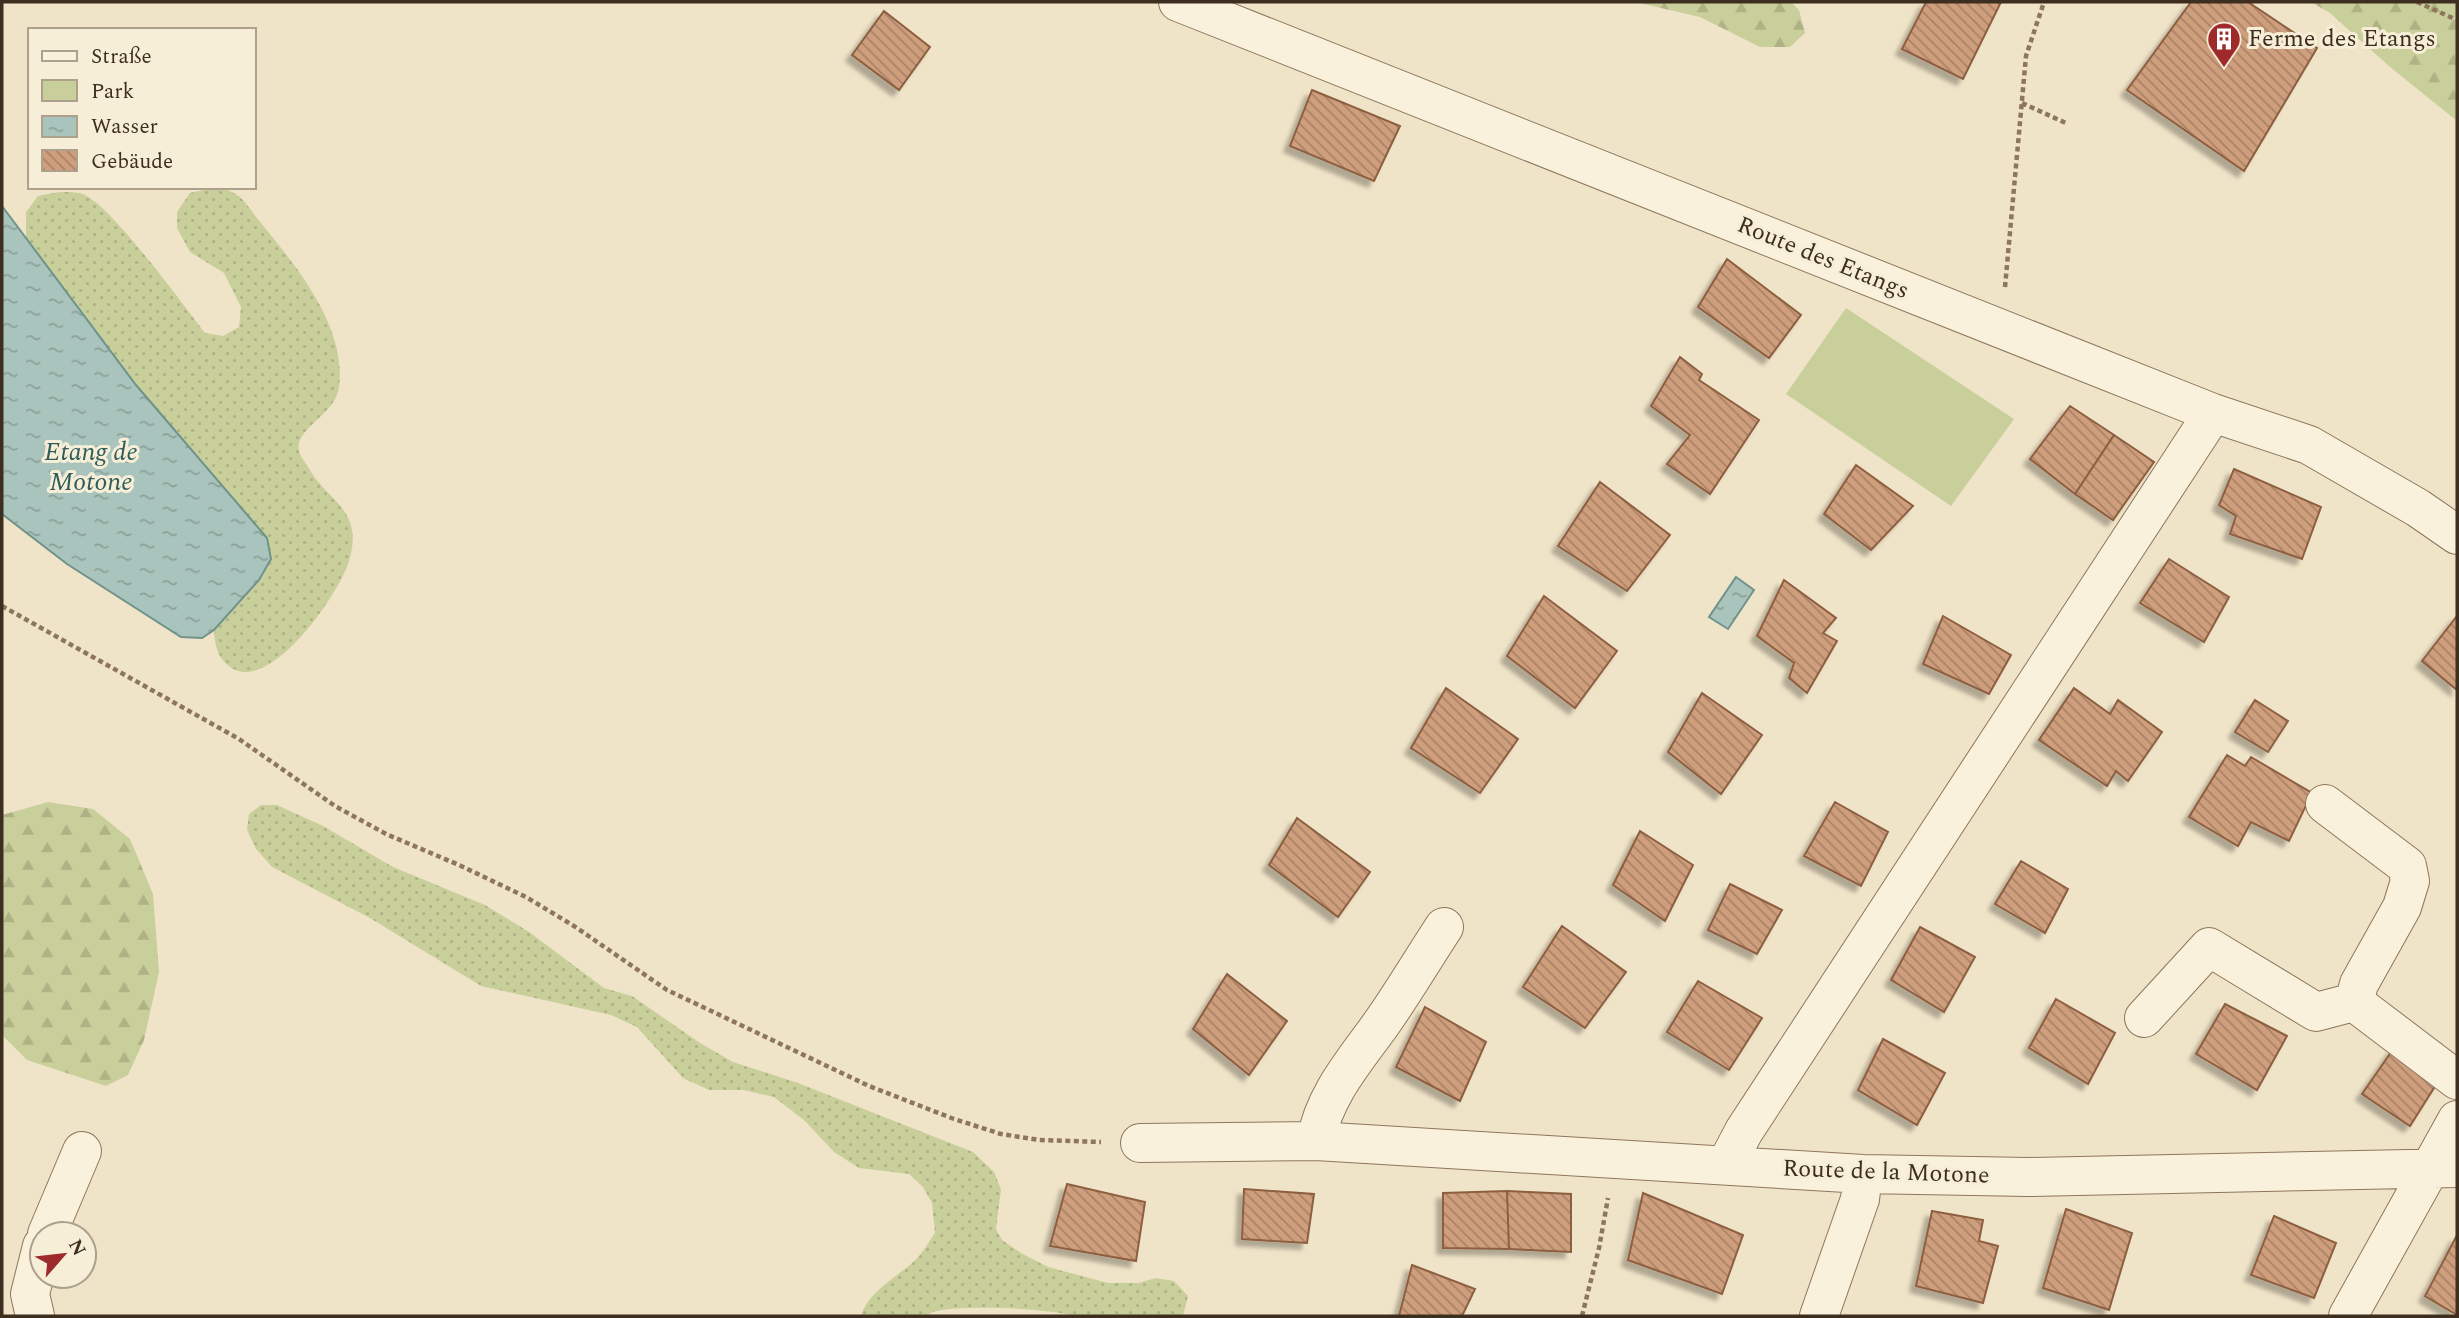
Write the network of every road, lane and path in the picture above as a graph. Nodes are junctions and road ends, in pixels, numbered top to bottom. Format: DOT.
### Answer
graph roads {
  1 [pos="1178,2"];
  2 [pos="2044,2"];
  3 [pos="2417,2"];
  4 [pos="2457,20"];
  5 [pos="2022,103"];
  6 [pos="2068,124"];
  7 [pos="2001,329"];
  8 [pos="2213,413"];
  9 [pos="2457,535"];
  10 [pos="2,606"];
  11 [pos="2325,804"];
  12 [pos="1444,927"];
  13 [pos="2354,1002"];
  14 [pos="2144,1018"];
  15 [pos="2457,1080"];
  16 [pos="2457,1119"];
  17 [pos="1316,1141"];
  18 [pos="1140,1143"];
  19 [pos="82,1151"];
  20 [pos="1613,1159"];
  21 [pos="1726,1165"];
  22 [pos="2444,1168"];
  23 [pos="1863,1174"];
  24 [pos="53,1220"];
  25 [pos="31,1290"];
  26 [pos="35,1316"];
  27 [pos="1581,1316"];
  28 [pos="1819,1316"];
  29 [pos="2350,1316"];
  1 -- 7 [label="street, Route des Etangs"];
  2 -- 5 [label="path"];
  3 -- 4 [label="path"];
  5 -- 6 [label="path"];
  5 -- 7 [label="path"];
  7 -- 8 [label="street, Route des Etangs"];
  8 -- 9 [label="street, Route des Etangs"];
  8 -- 21 [label="street"];
  10 -- 18 [label="path"];
  11 -- 13 [label="street"];
  12 -- 17 [label="street"];
  13 -- 14 [label="street"];
  13 -- 15 [label="street"];
  16 -- 22 [label="street"];
  17 -- 18 [label="street, Route de la Motone"];
  17 -- 20 [label="street, Route de la Motone"];
  19 -- 24 [label="street"];
  20 -- 21 [label="street, Route de la Motone"];
  20 -- 27 [label="path"];
  21 -- 23 [label="street, Route de la Motone"];
  22 -- 23 [label="street, Route de la Motone"];
  22 -- 29 [label="street"];
  23 -- 28 [label="street"];
  25 -- 26 [label="street"];
}
